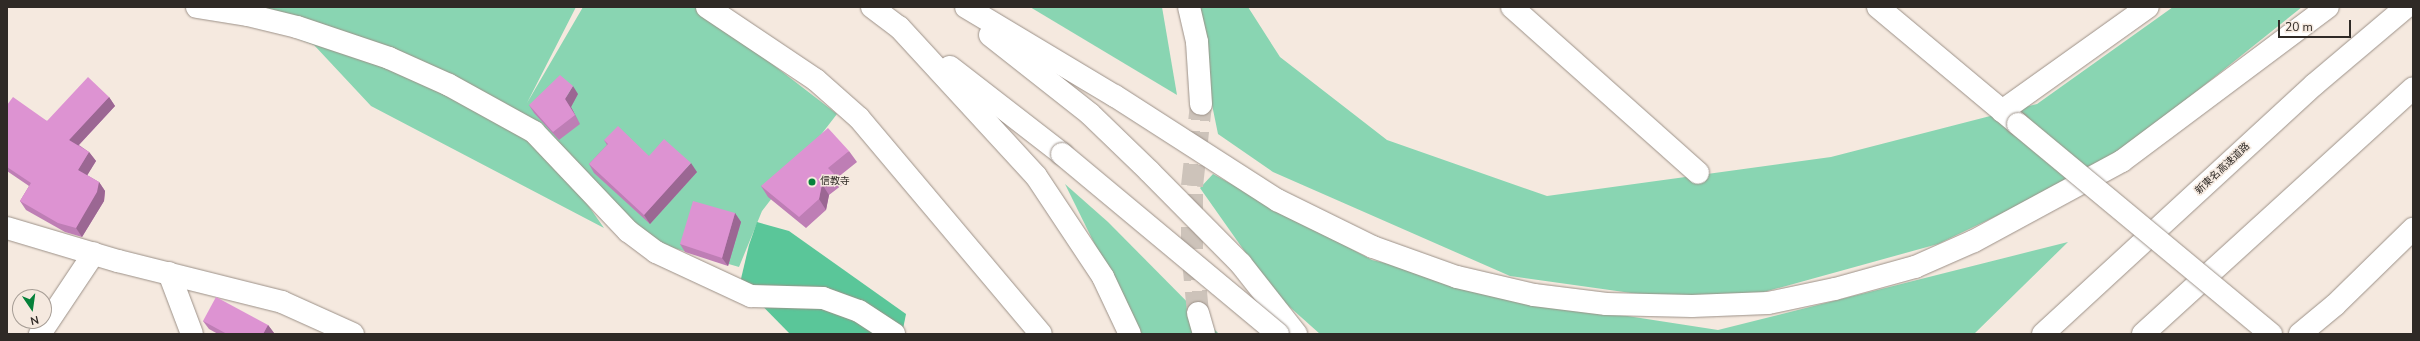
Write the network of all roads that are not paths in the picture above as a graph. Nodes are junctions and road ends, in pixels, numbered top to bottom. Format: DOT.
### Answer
graph roads {
  1 [pos="197,7"];
  2 [pos="707,7"];
  3 [pos="872,7"];
  4 [pos="955,7"];
  5 [pos="966,7"];
  6 [pos="1189,7"];
  7 [pos="1512,7"];
  8 [pos="1878,7"];
  9 [pos="2148,7"];
  10 [pos="2328,7"];
  11 [pos="2406,7"];
  12 [pos="899,27"];
  13 [pos="2413,88"];
  14 [pos="1201,104"];
  15 [pos="2010,118"];
  16 [pos="1698,172"];
  17 [pos="7,228"];
  18 [pos="2413,229"];
  19 [pos="94,253"];
  20 [pos="169,273"];
  21 [pos="1198,313"];
  22 [pos="40,334"];
  23 [pos="192,334"];
  24 [pos="353,334"];
  25 [pos="894,334"];
  26 [pos="1041,334"];
  27 [pos="1130,334"];
  28 [pos="1204,334"];
  29 [pos="1278,334"];
  30 [pos="1296,334"];
  31 [pos="2043,334"];
  32 [pos="2143,334"];
  33 [pos="2271,334"];
  34 [pos="2300,334"];
  1 -- 25 [label="main road"];
  2 -- 26 [label="main road"];
  3 -- 12 [label="main road"];
  4 -- 30 [label="main road"];
  5 -- 10 [label="main road"];
  6 -- 14 [label="main road"];
  7 -- 16 [label="main road"];
  8 -- 15 [label="main road"];
  9 -- 15 [label="main road"];
  11 -- 31 [label="main road, 新東名高速道路"];
  12 -- 27 [label="main road"];
  12 -- 29 [label="main road, bridge"];
  13 -- 32 [label="main road"];
  15 -- 33 [label="main road, bridge"];
  17 -- 19 [label="main road"];
  18 -- 34 [label="main road"];
  19 -- 20 [label="main road"];
  19 -- 22 [label="main road"];
  20 -- 23 [label="main road"];
  20 -- 24 [label="main road"];
  21 -- 28 [label="main road"];
}
